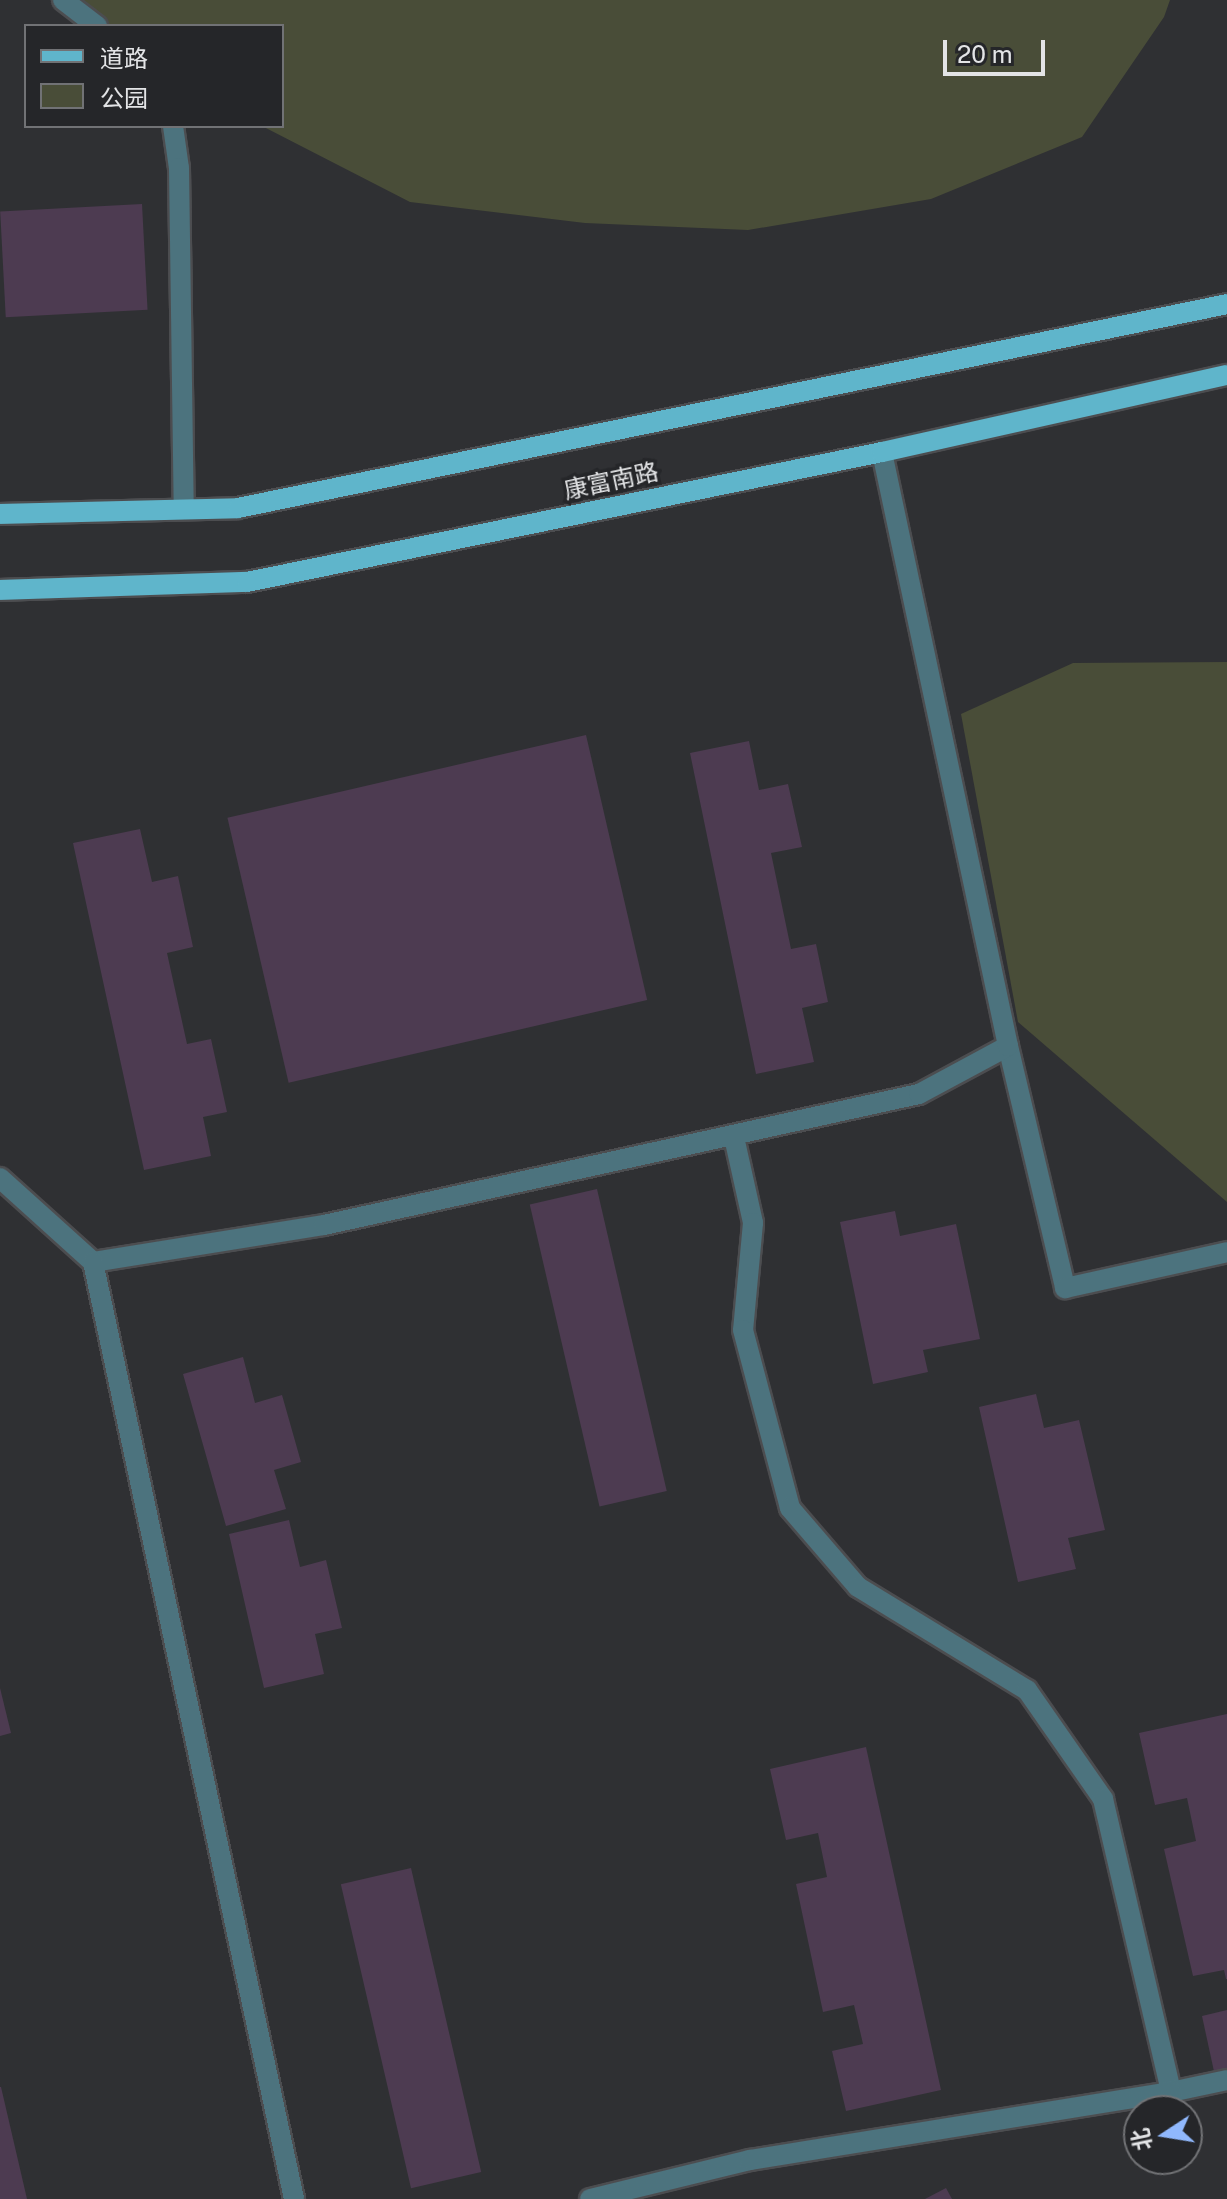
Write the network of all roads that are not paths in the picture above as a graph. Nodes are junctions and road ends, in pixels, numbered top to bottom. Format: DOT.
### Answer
graph roads {
  1 [pos="63,0"];
  2 [pos="94,24"];
  3 [pos="173,128"];
  4 [pos="1227,304"];
  5 [pos="1227,375"];
  6 [pos="882,452"];
  7 [pos="184,509"];
  8 [pos="0,514"];
  9 [pos="0,590"];
  10 [pos="1008,1046"];
  11 [pos="734,1137"];
  12 [pos="0,1178"];
  13 [pos="1227,1252"];
  14 [pos="93,1262"];
  15 [pos="1227,2080"];
  16 [pos="1171,2092"];
  17 [pos="294,2199"];
  18 [pos="590,2199"];
  1 -- 2 [label="street"];
  3 -- 7 [label="street"];
  4 -- 7 [label="main road, 康富南路"];
  5 -- 6 [label="main road, 康富南路"];
  6 -- 9 [label="main road, 康富南路"];
  6 -- 10 [label="street"];
  7 -- 8 [label="main road, 康富南路"];
  10 -- 11 [label="street"];
  10 -- 13 [label="street"];
  11 -- 14 [label="street"];
  11 -- 16 [label="street"];
  12 -- 14 [label="street"];
  14 -- 17 [label="street"];
  15 -- 16 [label="street"];
  16 -- 18 [label="street"];
}
